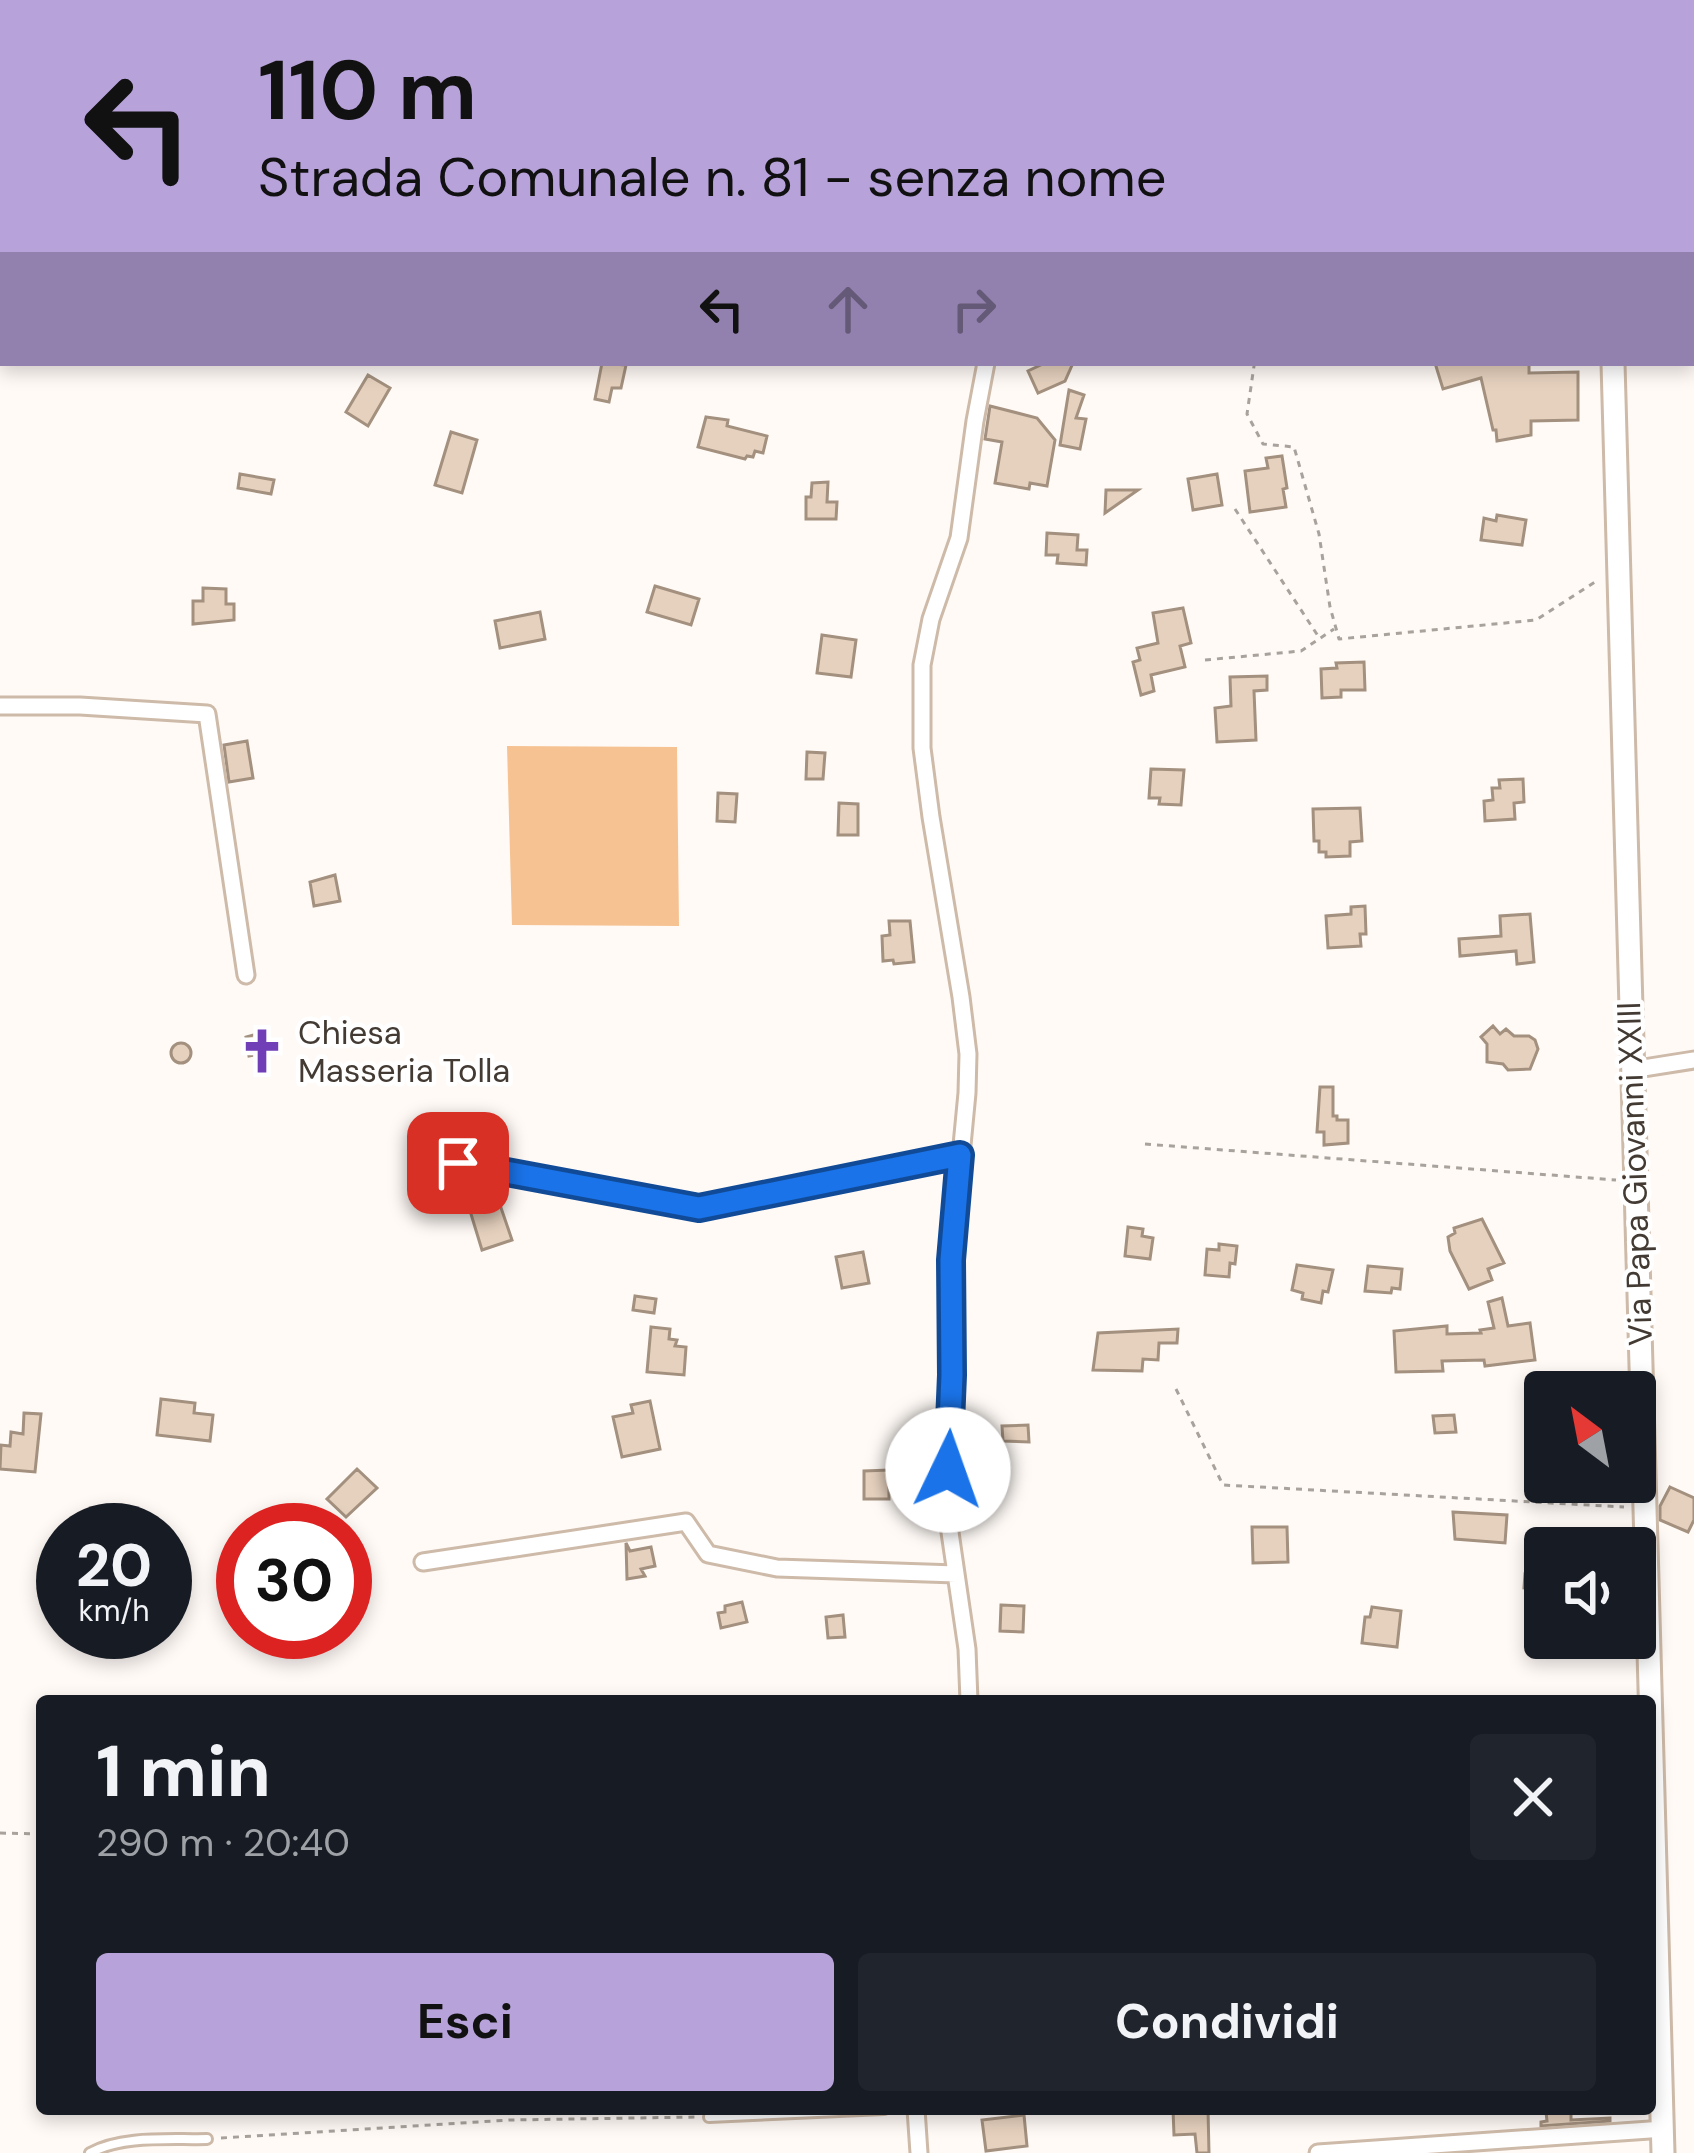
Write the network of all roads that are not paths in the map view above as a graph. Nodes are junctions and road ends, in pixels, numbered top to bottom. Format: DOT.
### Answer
graph roads {
  1 [pos="985,366"];
  2 [pos="1613,366"];
  3 [pos="0,706"];
  4 [pos="246,975"];
  5 [pos="1694,1060"];
  6 [pos="1631,1070"];
  7 [pos="960,1155"];
  8 [pos="458,1163"];
  9 [pos="423,1562"];
  10 [pos="956,1574"];
  11 [pos="969,1695"];
  12 [pos="1651,1695"];
  13 [pos="1656,1867"];
  14 [pos="753,2115"];
  15 [pos="916,2115"];
  16 [pos="709,2117"];
  17 [pos="1664,2128"];
  18 [pos="207,2138"];
  19 [pos="90,2153"];
  20 [pos="919,2153"];
  21 [pos="1318,2153"];
  22 [pos="1663,2153"];
  1 -- 7 [label="street"];
  2 -- 6 [label="main road, Via Papa Giovanni XXIII"];
  3 -- 4 [label="street"];
  5 -- 6 [label="street"];
  6 -- 12 [label="main road, Via Papa Giovanni XXIII"];
  7 -- 8 [label="street"];
  7 -- 10 [label="street"];
  9 -- 10 [label="street"];
  10 -- 11 [label="street"];
  13 -- 17 [label="main road, Via Papa Giovanni XXIII"];
  14 -- 16 [label="lane"];
  15 -- 20 [label="street"];
  17 -- 21 [label="street"];
  17 -- 22 [label="main road, Via Papa Giovanni XXIII"];
  18 -- 19 [label="lane"];
}
